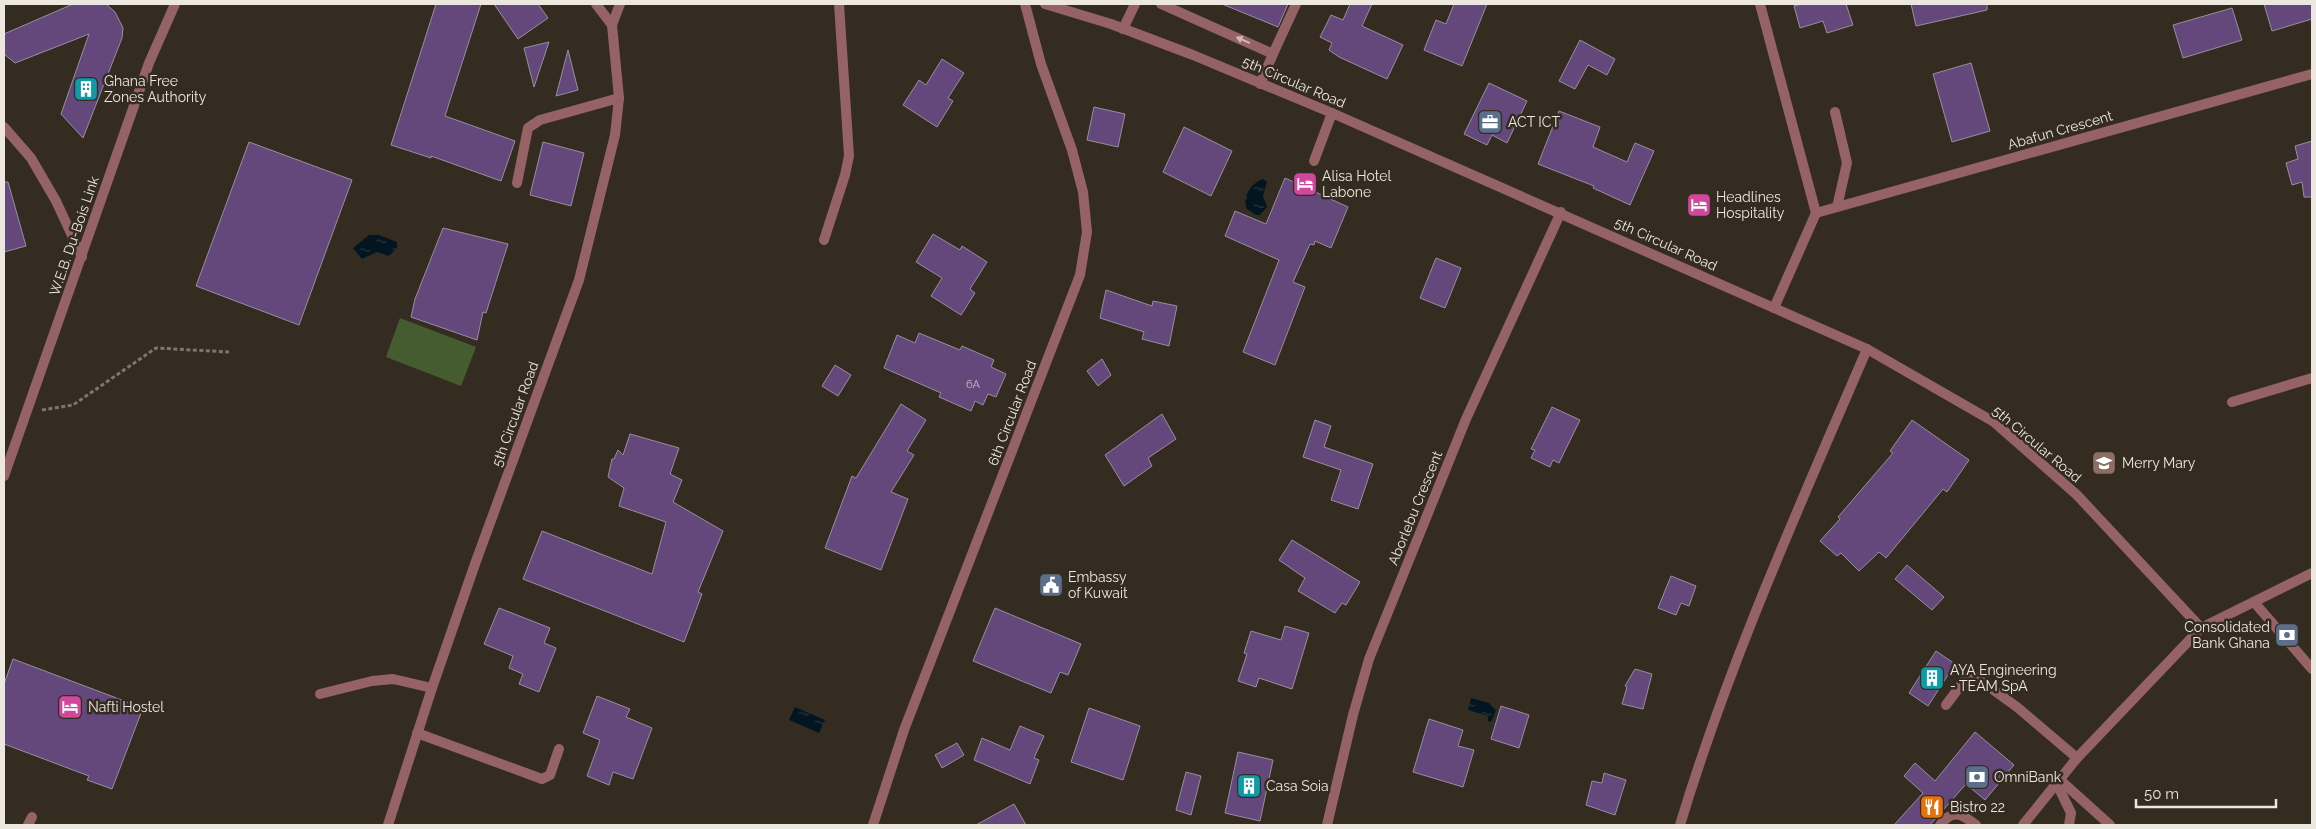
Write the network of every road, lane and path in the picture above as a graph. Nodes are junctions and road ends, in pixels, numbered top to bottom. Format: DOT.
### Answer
graph roads {
  1 [pos="174,4"];
  2 [pos="596,4"];
  3 [pos="620,4"];
  4 [pos="839,4"];
  5 [pos="1025,4"];
  6 [pos="1045,4"];
  7 [pos="1135,4"];
  8 [pos="1161,4"];
  9 [pos="1296,4"];
  10 [pos="1760,4"];
  11 [pos="612,25"];
  12 [pos="1124,29"];
  13 [pos="1274,54"];
  14 [pos="2312,74"];
  15 [pos="1260,84"];
  16 [pos="618,98"];
  17 [pos="1836,112"];
  18 [pos="1332,113"];
  19 [pos="4,127"];
  20 [pos="1314,161"];
  21 [pos="517,183"];
  22 [pos="1838,207"];
  23 [pos="1561,212"];
  24 [pos="1816,213"];
  25 [pos="824,240"];
  26 [pos="82,257"];
  27 [pos="1774,308"];
  28 [pos="1867,349"];
  29 [pos="229,352"];
  30 [pos="2312,378"];
  31 [pos="2232,402"];
  32 [pos="26,413"];
  33 [pos="4,476"];
  34 [pos="2312,573"];
  35 [pos="2254,602"];
  36 [pos="2201,628"];
  37 [pos="2312,669"];
  38 [pos="432,688"];
  39 [pos="320,694"];
  40 [pos="1946,705"];
  41 [pos="417,733"];
  42 [pos="559,749"];
  43 [pos="2077,758"];
  44 [pos="2058,781"];
  45 [pos="388,825"];
  46 [pos="873,825"];
  47 [pos="1327,825"];
  48 [pos="1680,825"];
  49 [pos="1940,825"];
  50 [pos="1976,825"];
  51 [pos="2023,825"];
  52 [pos="2069,825"];
  53 [pos="2110,825"];
  1 -- 26 [label="street, W.E.B. Du-Bois Link"];
  2 -- 11 [label="street"];
  3 -- 11 [label="street, 5th Circular Road"];
  4 -- 25 [label="street"];
  5 -- 46 [label="street, 6th Circular Road"];
  6 -- 12 [label="street, 5th Circular Road"];
  7 -- 12 [label="street"];
  13 -- 8 [label="street, one-way"];
  9 -- 13 [label="street"];
  10 -- 24 [label="street"];
  11 -- 16 [label="street, 5th Circular Road"];
  12 -- 15 [label="street, 5th Circular Road"];
  13 -- 15 [label="street"];
  14 -- 22 [label="street, Abafun Crescent"];
  15 -- 18 [label="street, 5th Circular Road"];
  16 -- 21 [label="street"];
  16 -- 38 [label="street, 5th Circular Road"];
  17 -- 22 [label="street"];
  18 -- 20 [label="street"];
  18 -- 23 [label="street, 5th Circular Road"];
  19 -- 26 [label="street"];
  22 -- 24 [label="street, Abafun Crescent"];
  23 -- 27 [label="street, 5th Circular Road"];
  23 -- 47 [label="street, Aborlebu Crescent"];
  24 -- 27 [label="street"];
  26 -- 32 [label="street, W.E.B. Du-Bois Link"];
  27 -- 28 [label="street, 5th Circular Road"];
  28 -- 36 [label="street, 5th Circular Road"];
  28 -- 48 [label="street"];
  29 -- 32 [label="path"];
  30 -- 31 [label="street"];
  32 -- 33 [label="street, W.E.B. Du-Bois Link"];
  34 -- 35 [label="street"];
  35 -- 36 [label="street"];
  35 -- 37 [label="street"];
  36 -- 43 [label="street"];
  38 -- 39 [label="street"];
  38 -- 41 [label="street, 5th Circular Road"];
  40 -- 43 [label="street"];
  41 -- 42 [label="street"];
  41 -- 45 [label="street, 5th Circular Road"];
  43 -- 44 [label="street"];
  44 -- 51 [label="street"];
  44 -- 52 [label="street"];
  44 -- 53 [label="street"];
  49 -- 50 [label="street"];
}
